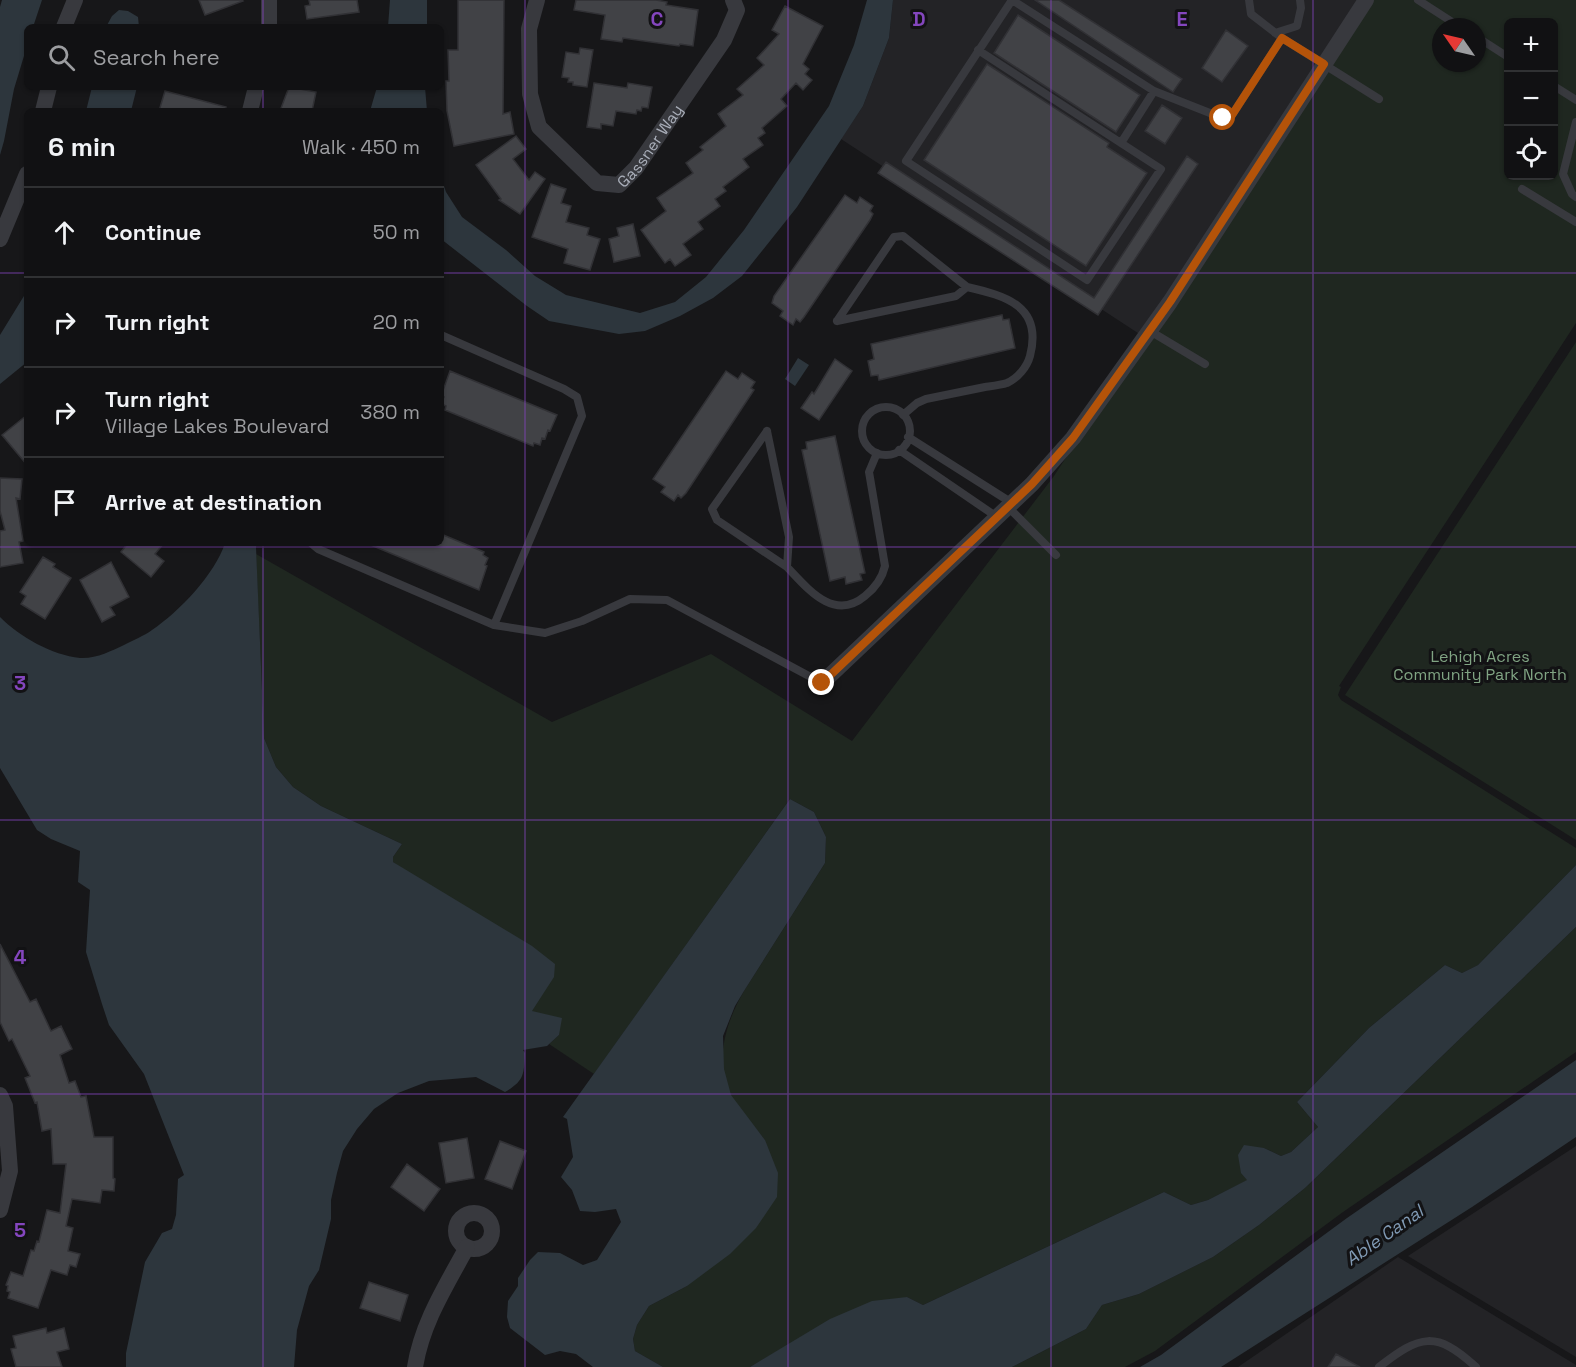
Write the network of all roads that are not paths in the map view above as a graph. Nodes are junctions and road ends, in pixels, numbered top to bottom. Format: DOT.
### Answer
graph roads {
  1 [pos="75,0"];
  2 [pos="269,0"];
  3 [pos="537,0"];
  4 [pos="733,0"];
  5 [pos="1012,0"];
  6 [pos="1249,0"];
  7 [pos="1300,0"];
  8 [pos="1366,0"];
  9 [pos="1418,0"];
  10 [pos="1447,18"];
  11 [pos="65,24"];
  12 [pos="269,24"];
  13 [pos="1279,35"];
  14 [pos="1486,43"];
  15 [pos="978,50"];
  16 [pos="1504,54"];
  17 [pos="1324,64"];
  18 [pos="1558,89"];
  19 [pos="48,90"];
  20 [pos="255,90"];
  21 [pos="1154,91"];
  22 [pos="1379,99"];
  23 [pos="1576,100"];
  24 [pos="44,108"];
  25 [pos="251,108"];
  26 [pos="1576,122"];
  27 [pos="1121,143"];
  28 [pos="24,181"];
  29 [pos="1522,189"];
  30 [pos="1576,197"];
  31 [pos="1576,222"];
  32 [pos="0,239"];
  33 [pos="967,286"];
  34 [pos="1150,331"];
  35 [pos="444,336"];
  36 [pos="1205,364"];
  37 [pos="903,415"];
  38 [pos="908,437"];
  39 [pos="899,450"];
  40 [pos="877,453"];
  41 [pos="1006,509"];
  42 [pos="314,546"];
  43 [pos="1056,555"];
  44 [pos="788,567"];
  45 [pos="494,625"];
  46 [pos="822,683"];
  47 [pos="0,1095"];
  48 [pos="0,1210"];
  49 [pos="467,1247"];
  50 [pos="415,1367"];
  51 [pos="1379,1367"];
  52 [pos="1476,1367"];
  1 -- 11 [label="street"];
  2 -- 12 [label="street"];
  3 -- 4 [label="street, Gassner Way"];
  5 -- 15 [label="lane"];
  5 -- 21 [label="lane"];
  6 -- 13 [label="lane"];
  7 -- 13 [label="lane"];
  8 -- 17 [label="street"];
  9 -- 10 [label="lane"];
  13 -- 17 [label="lane"];
  13 -- 21 [label="lane"];
  14 -- 16 [label="lane"];
  15 -- 27 [label="lane"];
  15 -- 27 [label="lane"];
  17 -- 22 [label="lane"];
  17 -- 34 [label="street"];
  18 -- 23 [label="lane"];
  19 -- 24 [label="street"];
  20 -- 25 [label="street"];
  21 -- 27 [label="lane"];
  26 -- 30 [label="lane"];
  28 -- 32 [label="street"];
  29 -- 31 [label="lane"];
  33 -- 33 [label="lane"];
  33 -- 37 [label="lane"];
  34 -- 36 [label="lane"];
  34 -- 41 [label="street"];
  35 -- 45 [label="lane"];
  37 -- 38 [label="lane"];
  37 -- 40 [label="lane"];
  38 -- 39 [label="lane"];
  38 -- 41 [label="lane"];
  39 -- 40 [label="lane"];
  39 -- 41 [label="lane"];
  40 -- 44 [label="lane"];
  41 -- 43 [label="lane"];
  41 -- 46 [label="street"];
  42 -- 45 [label="lane"];
  44 -- 44 [label="lane"];
  45 -- 46 [label="lane"];
  47 -- 48 [label="street"];
  49 -- 50 [label="street"];
  51 -- 52 [label="lane"];
}
